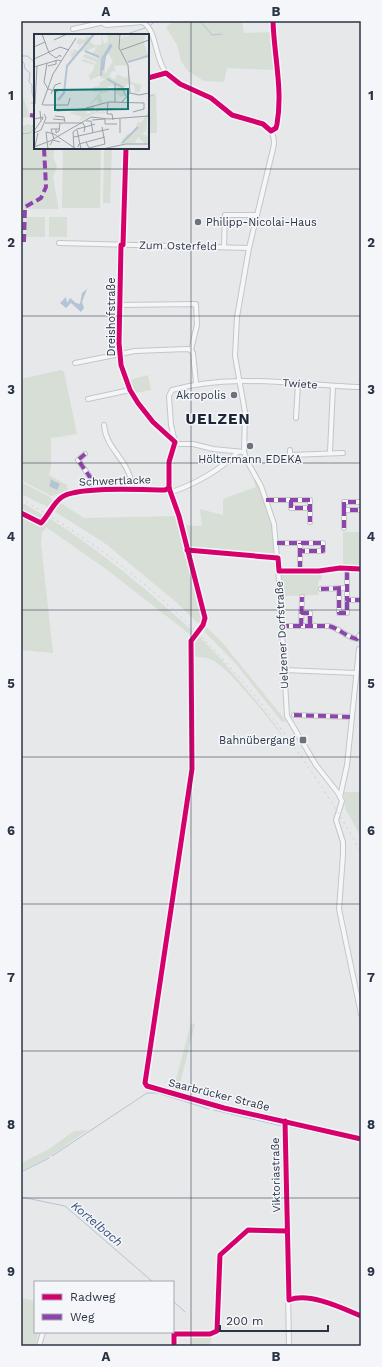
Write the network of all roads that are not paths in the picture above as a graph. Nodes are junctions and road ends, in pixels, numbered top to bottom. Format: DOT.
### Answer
graph roads {
  1 [pos="272,21"];
  2 [pos="100,22"];
  3 [pos="73,29"];
  4 [pos="271,131"];
  5 [pos="257,215"];
  6 [pos="59,243"];
  7 [pos="121,245"];
  8 [pos="224,247"];
  9 [pos="249,248"];
  10 [pos="120,305"];
  11 [pos="191,350"];
  12 [pos="119,354"];
  13 [pos="75,363"];
  14 [pos="238,380"];
  15 [pos="196,383"];
  16 [pos="298,384"];
  17 [pos="333,386"];
  18 [pos="361,387"];
  19 [pos="130,390"];
  20 [pos="88,399"];
  21 [pos="296,418"];
  22 [pos="104,425"];
  23 [pos="175,442"];
  24 [pos="238,452"];
  25 [pos="244,452"];
  26 [pos="330,452"];
  27 [pos="343,453"];
  28 [pos="85,454"];
  29 [pos="290,454"];
  30 [pos="169,488"];
  31 [pos="132,489"];
  32 [pos="91,491"];
  33 [pos="59,500"];
  34 [pos="266,500"];
  35 [pos="291,500"];
  36 [pos="361,502"];
  37 [pos="310,508"];
  38 [pos="344,510"];
  39 [pos="361,510"];
  40 [pos="310,522"];
  41 [pos="344,528"];
  42 [pos="277,543"];
  43 [pos="300,543"];
  44 [pos="300,551"];
  45 [pos="300,569"];
  46 [pos="347,572"];
  47 [pos="339,588"];
  48 [pos="347,588"];
  49 [pos="321,589"];
  50 [pos="302,597"];
  51 [pos="347,600"];
  52 [pos="361,600"];
  53 [pos="301,612"];
  54 [pos="281,626"];
  55 [pos="301,626"];
  56 [pos="310,626"];
  57 [pos="361,630"];
  58 [pos="361,635"];
  59 [pos="359,649"];
  60 [pos="284,670"];
  61 [pos="356,673"];
  62 [pos="294,715"];
  63 [pos="352,717"];
  64 [pos="340,796"];
  65 [pos="361,1014"];
  66 [pos="147,1086"];
  67 [pos="285,1121"];
  68 [pos="289,1300"];
  69 [pos="361,1316"];
  70 [pos="43,1333"];
  71 [pos="39,1346"];
  72 [pos="289,1346"];
  1 -- 4 [label="street"];
  2 -- 3 [label="street"];
  2 -- 4 [label="street"];
  4 -- 5 [label="street, Uelzener Dorfstraße"];
  5 -- 8 [label="street"];
  5 -- 9 [label="street, Uelzener Dorfstraße"];
  6 -- 7 [label="street, Zum Osterfeld"];
  7 -- 8 [label="street, Zum Osterfeld"];
  7 -- 10 [label="street, Dreishofstraße"];
  8 -- 9 [label="street, Zum Osterfeld"];
  9 -- 14 [label="street, Uelzener Dorfstraße"];
  10 -- 11 [label="street"];
  10 -- 12 [label="street, Dreishofstraße"];
  11 -- 12 [label="street"];
  11 -- 15 [label="street"];
  12 -- 13 [label="street, Dreishofstraße"];
  12 -- 19 [label="street, Dreishofstraße"];
  14 -- 15 [label="street, Twiete"];
  14 -- 16 [label="street, Twiete"];
  14 -- 25 [label="street, Uelzener Dorfstraße"];
  15 -- 23 [label="street, Twiete"];
  16 -- 17 [label="street, Twiete"];
  16 -- 21 [label="street"];
  17 -- 18 [label="street, Twiete"];
  17 -- 26 [label="street"];
  19 -- 20 [label="street"];
  19 -- 23 [label="street, Dreishofstraße"];
  22 -- 31 [label="street"];
  23 -- 24 [label="street"];
  23 -- 30 [label="street"];
  24 -- 25 [label="street"];
  24 -- 30 [label="street, Schwertlacke"];
  25 -- 34 [label="street, Uelzener Dorfstraße"];
  26 -- 27 [label="street"];
  26 -- 29 [label="street"];
  28 -- 32 [label="street"];
  30 -- 31 [label="street, Schwertlacke"];
  31 -- 32 [label="street, Schwertlacke"];
  32 -- 33 [label="street, Schwertlacke"];
  34 -- 35 [label="street"];
  34 -- 42 [label="street, Uelzener Dorfstraße"];
  35 -- 37 [label="street"];
  35 -- 37 [label="street"];
  36 -- 38 [label="street"];
  37 -- 40 [label="street"];
  38 -- 39 [label="street"];
  38 -- 41 [label="street"];
  42 -- 43 [label="street"];
  42 -- 54 [label="street, Uelzener Dorfstraße"];
  43 -- 44 [label="street"];
  43 -- 44 [label="street"];
  44 -- 45 [label="street"];
  46 -- 48 [label="street"];
  47 -- 48 [label="street"];
  47 -- 49 [label="street"];
  47 -- 51 [label="street"];
  48 -- 51 [label="street"];
  50 -- 53 [label="street"];
  51 -- 52 [label="street"];
  53 -- 55 [label="street"];
  53 -- 56 [label="street"];
  54 -- 55 [label="street"];
  54 -- 60 [label="street, Uelzener Dorfstraße"];
  55 -- 56 [label="street"];
  56 -- 58 [label="street"];
  57 -- 58 [label="street"];
  59 -- 61 [label="street"];
  60 -- 61 [label="street"];
  60 -- 64 [label="street, Uelzener Dorfstraße"];
  61 -- 63 [label="street"];
  62 -- 63 [label="street"];
  63 -- 64 [label="street"];
  64 -- 65 [label="street"];
  66 -- 67 [label="street, Saarbrücker Straße"];
  67 -- 68 [label="street, Viktoriastraße"];
  68 -- 69 [label="street"];
  68 -- 72 [label="street, Viktoriastraße"];
  70 -- 71 [label="street"];
}
